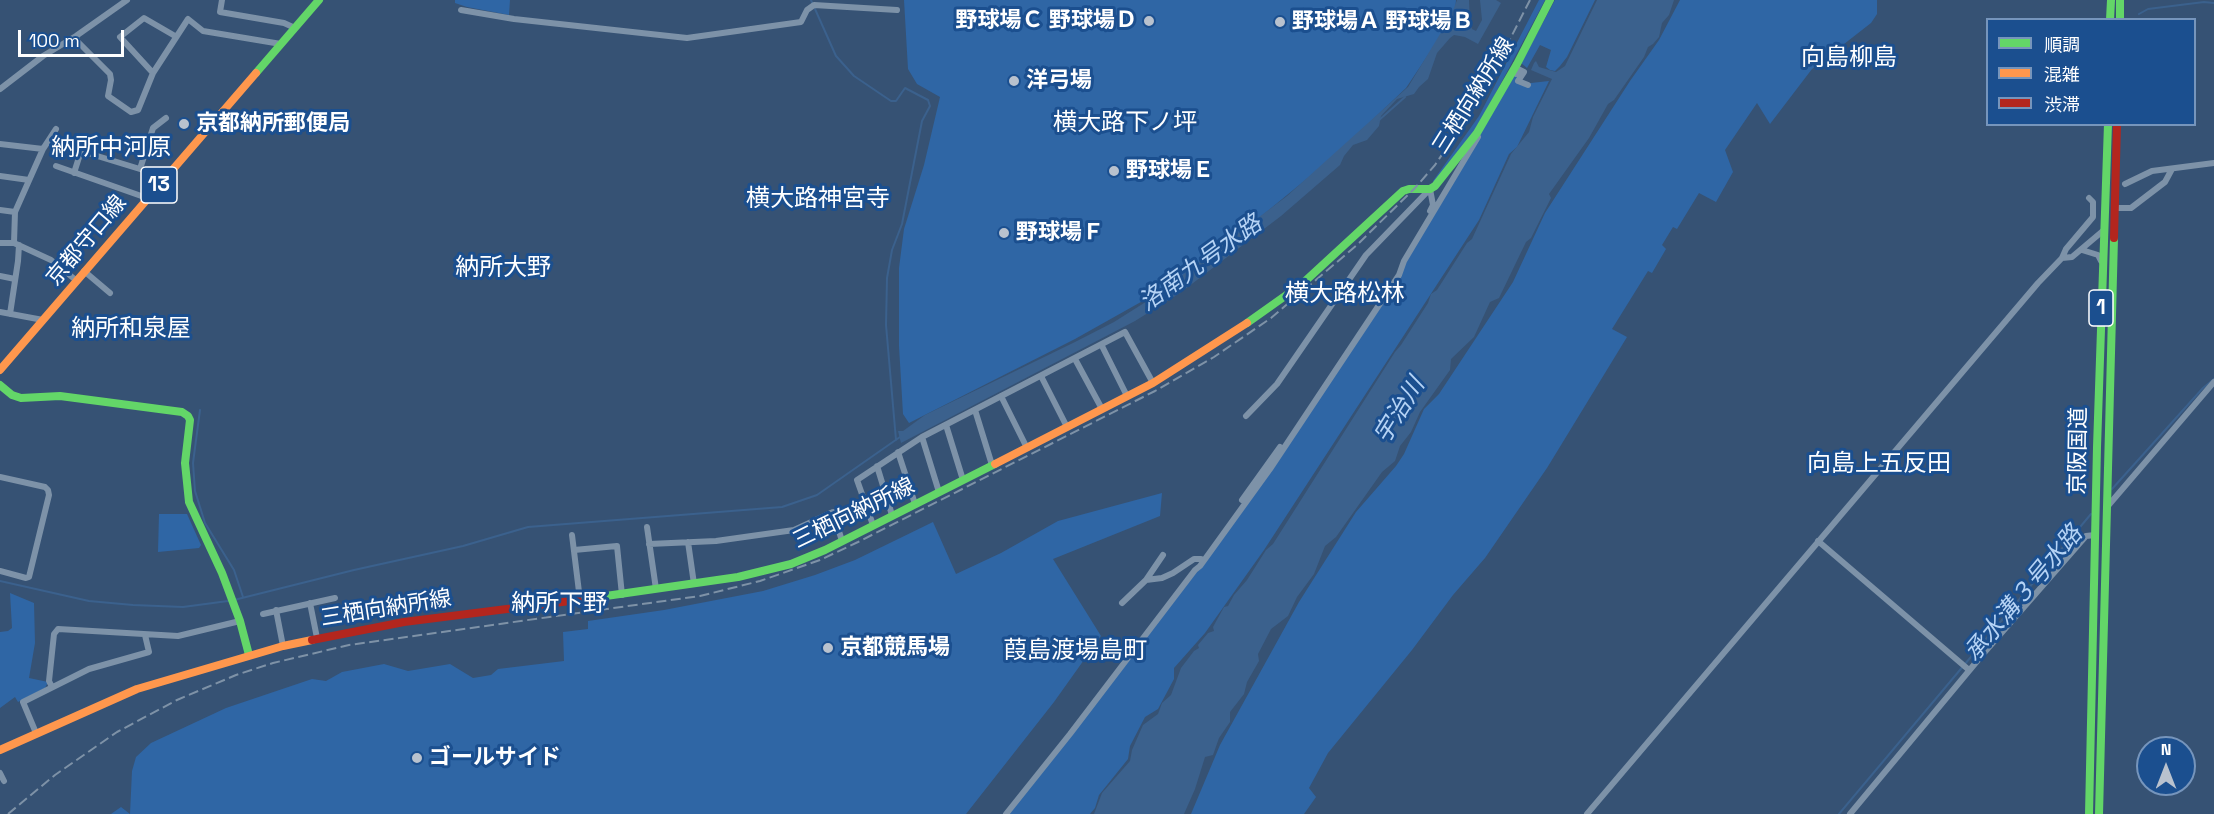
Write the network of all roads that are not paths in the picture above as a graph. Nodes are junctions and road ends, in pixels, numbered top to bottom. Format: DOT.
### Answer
graph roads {
  1 [pos="128,0"];
  2 [pos="222,0"];
  3 [pos="319,0"];
  4 [pos="1550,0"];
  5 [pos="2111,0"];
  6 [pos="2120,0"];
  7 [pos="462,10"];
  8 [pos="897,10"];
  9 [pos="2110,18"];
  10 [pos="2120,18"];
  11 [pos="295,28"];
  12 [pos="76,36"];
  13 [pos="175,36"];
  14 [pos="281,44"];
  15 [pos="153,73"];
  16 [pos="1528,85"];
  17 [pos="0,89"];
  18 [pos="166,118"];
  19 [pos="2108,126"];
  20 [pos="2116,126"];
  21 [pos="56,129"];
  22 [pos="0,144"];
  23 [pos="43,148"];
  24 [pos="2214,164"];
  25 [pos="56,166"];
  26 [pos="2172,169"];
  27 [pos="140,170"];
  28 [pos="74,172"];
  29 [pos="0,176"];
  30 [pos="166,177"];
  31 [pos="29,180"];
  32 [pos="2125,184"];
  33 [pos="1430,189"];
  34 [pos="147,198"];
  35 [pos="2090,198"];
  36 [pos="1438,203"];
  37 [pos="2114,208"];
  38 [pos="0,210"];
  39 [pos="15,212"];
  40 [pos="2104,230"];
  41 [pos="0,243"];
  42 [pos="16,244"];
  43 [pos="2082,250"];
  44 [pos="2061,258"];
  45 [pos="2103,263"];
  46 [pos="84,271"];
  47 [pos="0,276"];
  48 [pos="15,279"];
  49 [pos="76,280"];
  50 [pos="110,293"];
  51 [pos="0,312"];
  52 [pos="10,314"];
  53 [pos="43,320"];
  54 [pos="1102,346"];
  55 [pos="1075,359"];
  56 [pos="0,370"];
  57 [pos="1041,376"];
  58 [pos="2214,382"];
  59 [pos="1153,383"];
  60 [pos="0,385"];
  61 [pos="1001,396"];
  62 [pos="1127,396"];
  63 [pos="1102,409"];
  64 [pos="975,410"];
  65 [pos="1246,416"];
  66 [pos="946,424"];
  67 [pos="1067,427"];
  68 [pos="922,437"];
  69 [pos="1027,448"];
  70 [pos="898,452"];
  71 [pos="992,465"];
  72 [pos="877,466"];
  73 [pos="0,477"];
  74 [pos="963,480"];
  75 [pos="939,492"];
  76 [pos="915,504"];
  77 [pos="2105,508"];
  78 [pos="892,515"];
  79 [pos="873,525"];
  80 [pos="647,527"];
  81 [pos="572,535"];
  82 [pos="2095,535"];
  83 [pos="842,541"];
  84 [pos="1818,541"];
  85 [pos="688,542"];
  86 [pos="649,544"];
  87 [pos="574,550"];
  88 [pos="1162,555"];
  89 [pos="1201,559"];
  90 [pos="0,571"];
  91 [pos="1188,576"];
  92 [pos="1146,579"];
  93 [pos="694,584"];
  94 [pos="656,590"];
  95 [pos="622,595"];
  96 [pos="335,598"];
  97 [pos="580,600"];
  98 [pos="310,603"];
  99 [pos="1122,603"];
  100 [pos="276,610"];
  101 [pos="263,614"];
  102 [pos="240,621"];
  103 [pos="145,635"];
  104 [pos="318,639"];
  105 [pos="284,646"];
  106 [pos="249,655"];
  107 [pos="1968,669"];
  108 [pos="52,687"];
  109 [pos="36,733"];
  110 [pos="0,750"];
  111 [pos="0,773"];
  112 [pos="4,781"];
  113 [pos="1006,814"];
  114 [pos="1587,814"];
  115 [pos="1850,814"];
  116 [pos="2089,814"];
  117 [pos="2099,814"];
  1 -- 12 [label="street"];
  2 -- 11 [label="street"];
  3 -- 11 [label="main road, 京都守口線 / 13"];
  4 -- 33 [label="main road, 三栖向納所線"];
  5 -- 9 [label="main road"];
  6 -- 10 [label="main road"];
  7 -- 8 [label="street"];
  11 -- 14 [label="main road, 京都守口線 / 13"];
  12 -- 15 [label="street"];
  12 -- 17 [label="street"];
  13 -- 14 [label="street"];
  13 -- 15 [label="street"];
  13 -- 15 [label="street"];
  14 -- 30 [label="main road, 京都守口線 / 13"];
  16 -- 36 [label="street"];
  18 -- 27 [label="street"];
  19 -- 40 [label="main road, 京阪国道 / 1"];
  20 -- 37 [label="main road, 京阪国道 / 1"];
  21 -- 23 [label="street"];
  22 -- 23 [label="street"];
  23 -- 31 [label="street"];
  24 -- 26 [label="street"];
  25 -- 28 [label="street"];
  26 -- 32 [label="street"];
  26 -- 37 [label="street"];
  27 -- 28 [label="street"];
  27 -- 30 [label="street"];
  28 -- 34 [label="street"];
  29 -- 31 [label="street"];
  30 -- 34 [label="main road, 京都守口線 / 13"];
  31 -- 39 [label="street"];
  33 -- 36 [label="street"];
  33 -- 59 [label="main road, 三栖向納所線"];
  33 -- 65 [label="street"];
  33 -- 89 [label="street"];
  34 -- 46 [label="main road, 京都守口線 / 13"];
  35 -- 44 [label="street"];
  36 -- 113 [label="street"];
  37 -- 77 [label="main road, 京阪国道 / 1"];
  38 -- 39 [label="street"];
  39 -- 42 [label="street"];
  40 -- 43 [label="street"];
  40 -- 45 [label="main road, 京阪国道 / 1"];
  41 -- 42 [label="street"];
  42 -- 48 [label="street"];
  42 -- 49 [label="street"];
  43 -- 44 [label="street"];
  43 -- 45 [label="street"];
  44 -- 84 [label="street"];
  45 -- 82 [label="main road, 京阪国道 / 1"];
  46 -- 49 [label="main road, 京都守口線 / 13"];
  46 -- 50 [label="street"];
  47 -- 48 [label="street"];
  48 -- 52 [label="street"];
  49 -- 53 [label="main road, 京都守口線 / 13"];
  51 -- 52 [label="street"];
  52 -- 53 [label="street"];
  53 -- 56 [label="main road, 京都守口線 / 13"];
  54 -- 55 [label="street"];
  54 -- 59 [label="street"];
  54 -- 62 [label="street"];
  55 -- 57 [label="street"];
  55 -- 63 [label="street"];
  57 -- 61 [label="street"];
  57 -- 67 [label="street"];
  58 -- 77 [label="street"];
  59 -- 62 [label="main road, 三栖向納所線"];
  60 -- 102 [label="main road"];
  61 -- 64 [label="street"];
  61 -- 69 [label="street"];
  62 -- 63 [label="main road, 三栖向納所線"];
  63 -- 67 [label="main road, 三栖向納所線"];
  64 -- 66 [label="street"];
  64 -- 71 [label="street"];
  66 -- 68 [label="street"];
  66 -- 74 [label="street"];
  67 -- 69 [label="main road, 三栖向納所線"];
  68 -- 70 [label="street"];
  68 -- 75 [label="street"];
  69 -- 71 [label="main road, 三栖向納所線"];
  70 -- 72 [label="street"];
  70 -- 76 [label="street"];
  71 -- 74 [label="main road, 三栖向納所線"];
  72 -- 78 [label="street"];
  72 -- 79 [label="street"];
  73 -- 90 [label="street"];
  74 -- 75 [label="main road, 三栖向納所線"];
  75 -- 76 [label="main road, 三栖向納所線"];
  76 -- 78 [label="main road, 三栖向納所線"];
  77 -- 117 [label="main road, 京阪国道 / 1"];
  78 -- 79 [label="main road, 三栖向納所線"];
  79 -- 83 [label="main road, 三栖向納所線"];
  80 -- 86 [label="street"];
  81 -- 87 [label="street"];
  82 -- 107 [label="street"];
  82 -- 116 [label="main road, 京阪国道 / 1"];
  83 -- 85 [label="street"];
  83 -- 93 [label="main road, 三栖向納所線"];
  84 -- 107 [label="street"];
  84 -- 114 [label="street"];
  85 -- 86 [label="street"];
  85 -- 93 [label="street"];
  86 -- 94 [label="street"];
  87 -- 95 [label="street"];
  87 -- 97 [label="street"];
  88 -- 92 [label="street"];
  89 -- 91 [label="street"];
  89 -- 92 [label="street"];
  92 -- 99 [label="street"];
  93 -- 94 [label="main road, 三栖向納所線"];
  94 -- 95 [label="main road, 三栖向納所線"];
  95 -- 97 [label="main road, 三栖向納所線"];
  96 -- 98 [label="street"];
  97 -- 104 [label="main road, 三栖向納所線"];
  98 -- 100 [label="street"];
  98 -- 104 [label="street"];
  100 -- 101 [label="street"];
  100 -- 105 [label="street"];
  102 -- 103 [label="street"];
  102 -- 106 [label="main road"];
  103 -- 108 [label="street"];
  103 -- 108 [label="street"];
  104 -- 105 [label="main road, 三栖向納所線"];
  105 -- 106 [label="main road, 三栖向納所線"];
  106 -- 109 [label="main road, 三栖向納所線"];
  107 -- 115 [label="street"];
  108 -- 109 [label="street"];
  109 -- 110 [label="main road, 三栖向納所線"];
  111 -- 112 [label="street"];
}
